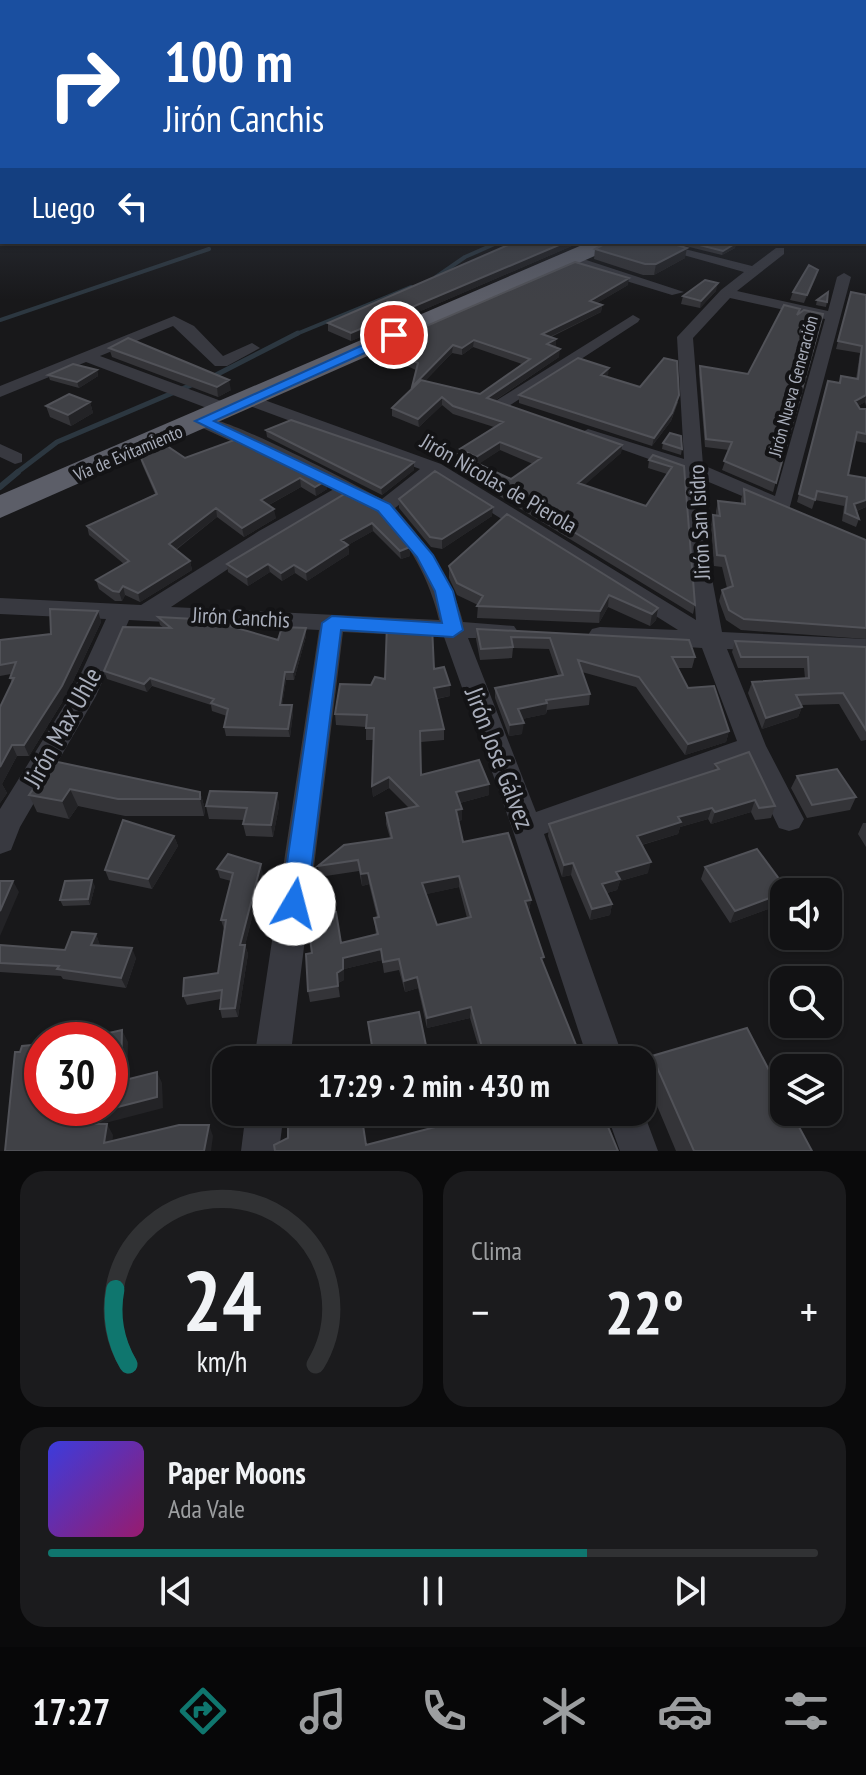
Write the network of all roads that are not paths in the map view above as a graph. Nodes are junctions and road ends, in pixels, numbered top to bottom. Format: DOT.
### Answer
graph roads {
  1 [pos="603,244"];
  2 [pos="651,244"];
  3 [pos="780,251"];
  4 [pos="569,259"];
  5 [pos="754,271"];
  6 [pos="844,277"];
  7 [pos="677,292"];
  8 [pos="726,293"];
  9 [pos="832,316"];
  10 [pos="633,319"];
  11 [pos="252,348"];
  12 [pos="85,356"];
  13 [pos="0,392"];
  14 [pos="225,409"];
  15 [pos="529,415"];
  16 [pos="574,429"];
  17 [pos="434,468"];
  18 [pos="696,469"];
  19 [pos="347,490"];
  20 [pos="6,497"];
  21 [pos="384,507"];
  22 [pos="0,606"];
  23 [pos="134,612"];
  24 [pos="332,623"];
  25 [pos="453,630"];
  26 [pos="529,633"];
  27 [pos="574,634"];
  28 [pos="711,640"];
  29 [pos="866,647"];
  30 [pos="753,746"];
  31 [pos="789,819"];
  32 [pos="527,828"];
  33 [pos="2,829"];
  34 [pos="274,1046"];
  35 [pos="601,1046"];
  36 [pos="263,1126"];
  37 [pos="630,1126"];
  38 [pos="260,1151"];
  39 [pos="639,1151"];
  1 -- 4 [label="highway, Vía de Evitamiento"];
  2 -- 5 [label="street"];
  3 -- 5 [label="street, Jirón San Isidro"];
  4 -- 7 [label="street"];
  4 -- 14 [label="highway, Vía de Evitamiento"];
  5 -- 8 [label="street, Jirón San Isidro"];
  6 -- 9 [label="street, Jirón Nueva Generación"];
  8 -- 9 [label="street"];
  8 -- 18 [label="street, Jirón San Isidro"];
  9 -- 18 [label="street, Jirón Nueva Generación"];
  10 -- 15 [label="street"];
  11 -- 12 [label="street"];
  12 -- 13 [label="street"];
  12 -- 14 [label="street"];
  14 -- 17 [label="street, Jirón Nicolas de Pierola"];
  14 -- 19 [label="street, Jirón José Gálvez"];
  14 -- 20 [label="highway, Vía de Evitamiento"];
  16 -- 18 [label="street"];
  17 -- 21 [label="street"];
  17 -- 28 [label="street, Jirón Nicolas de Pierola"];
  18 -- 28 [label="street, Jirón San Isidro"];
  19 -- 21 [label="street, Jirón José Gálvez"];
  19 -- 23 [label="street"];
  21 -- 25 [label="street, Jirón José Gálvez"];
  22 -- 23 [label="street, Jirón Canchis"];
  23 -- 24 [label="street, Jirón Canchis"];
  23 -- 33 [label="street, Jirón Max Uhle"];
  24 -- 25 [label="street, Jirón Canchis"];
  24 -- 34 [label="street"];
  25 -- 26 [label="street, Jirón Canchis"];
  25 -- 32 [label="street, Jirón José Gálvez"];
  27 -- 28 [label="street"];
  28 -- 29 [label="street"];
  28 -- 30 [label="street, Jirón San Isidro"];
  30 -- 31 [label="street, Jirón San Isidro"];
  30 -- 32 [label="street"];
  32 -- 35 [label="street, Jirón José Gálvez"];
  36 -- 38 [label="street"];
  37 -- 39 [label="street"];
}
